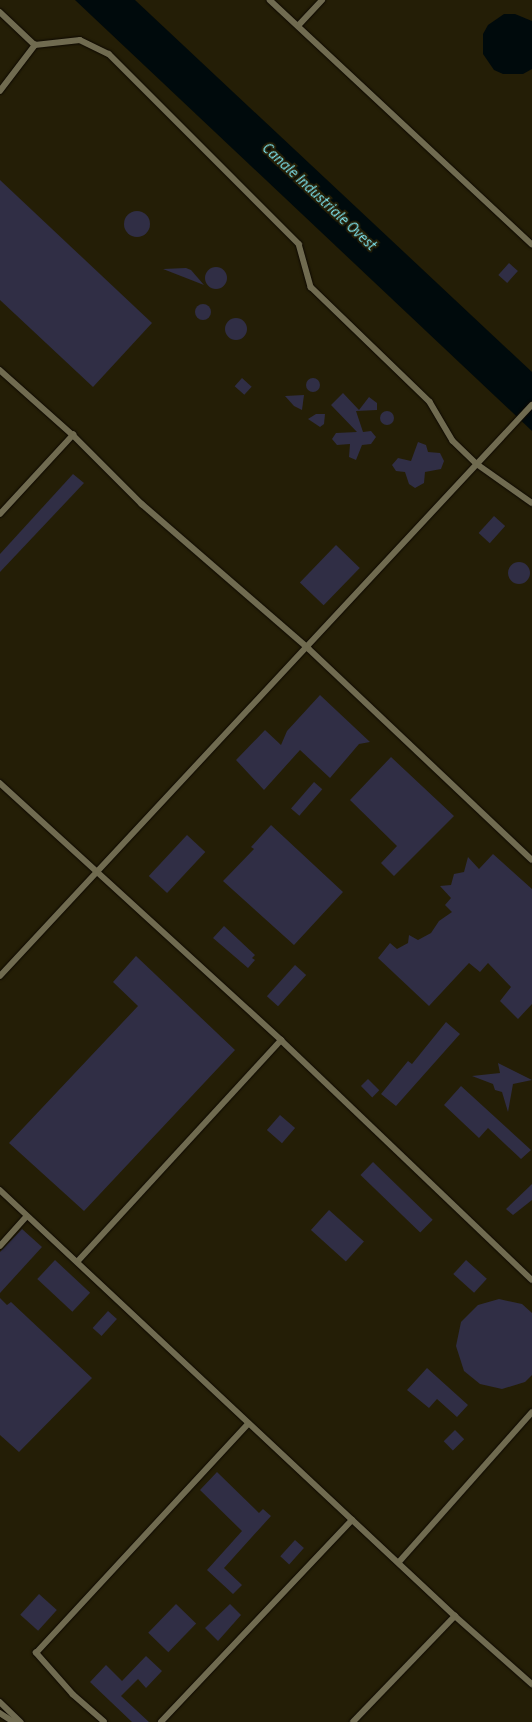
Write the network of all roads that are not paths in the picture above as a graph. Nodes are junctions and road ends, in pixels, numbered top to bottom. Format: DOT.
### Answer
graph roads {
  1 [pos="270,0"];
  2 [pos="322,0"];
  3 [pos="0,12"];
  4 [pos="298,26"];
  5 [pos="35,45"];
  6 [pos="0,91"];
  7 [pos="532,244"];
  8 [pos="0,370"];
  9 [pos="532,405"];
  10 [pos="73,435"];
  11 [pos="477,464"];
  12 [pos="532,503"];
  13 [pos="0,514"];
  14 [pos="308,648"];
  15 [pos="0,783"];
  16 [pos="532,860"];
  17 [pos="96,872"];
  18 [pos="0,976"];
  19 [pos="282,1040"];
  20 [pos="0,1190"];
  21 [pos="26,1217"];
  22 [pos="0,1246"];
  23 [pos="78,1261"];
  24 [pos="532,1280"];
  25 [pos="532,1412"];
  26 [pos="248,1424"];
  27 [pos="352,1520"];
  28 [pos="399,1562"];
  29 [pos="455,1616"];
  30 [pos="532,1684"];
  31 [pos="0,1702"];
  32 [pos="0,1713"];
  33 [pos="14,1722"];
  34 [pos="21,1722"];
  35 [pos="104,1722"];
  36 [pos="161,1722"];
  37 [pos="353,1722"];
  1 -- 4 [label="lane"];
  2 -- 4 [label="lane"];
  3 -- 5 [label="lane"];
  4 -- 7 [label="lane"];
  5 -- 6 [label="lane"];
  5 -- 11 [label="lane"];
  8 -- 10 [label="lane"];
  9 -- 11 [label="lane"];
  10 -- 13 [label="lane"];
  10 -- 14 [label="lane"];
  11 -- 12 [label="lane"];
  11 -- 14 [label="lane"];
  14 -- 16 [label="lane"];
  14 -- 17 [label="lane"];
  15 -- 17 [label="lane"];
  17 -- 18 [label="lane"];
  17 -- 19 [label="lane"];
  19 -- 23 [label="lane"];
  19 -- 24 [label="lane"];
  20 -- 21 [label="lane"];
  21 -- 22 [label="lane"];
  21 -- 23 [label="lane"];
  23 -- 26 [label="lane"];
  25 -- 28 [label="lane"];
  26 -- 27 [label="lane"];
  26 -- 35 [label="lane"];
  27 -- 28 [label="lane"];
  27 -- 36 [label="lane"];
  28 -- 29 [label="lane"];
  29 -- 30 [label="lane"];
  29 -- 37 [label="lane"];
  31 -- 34 [label="lane"];
  32 -- 33 [label="lane"];
}
